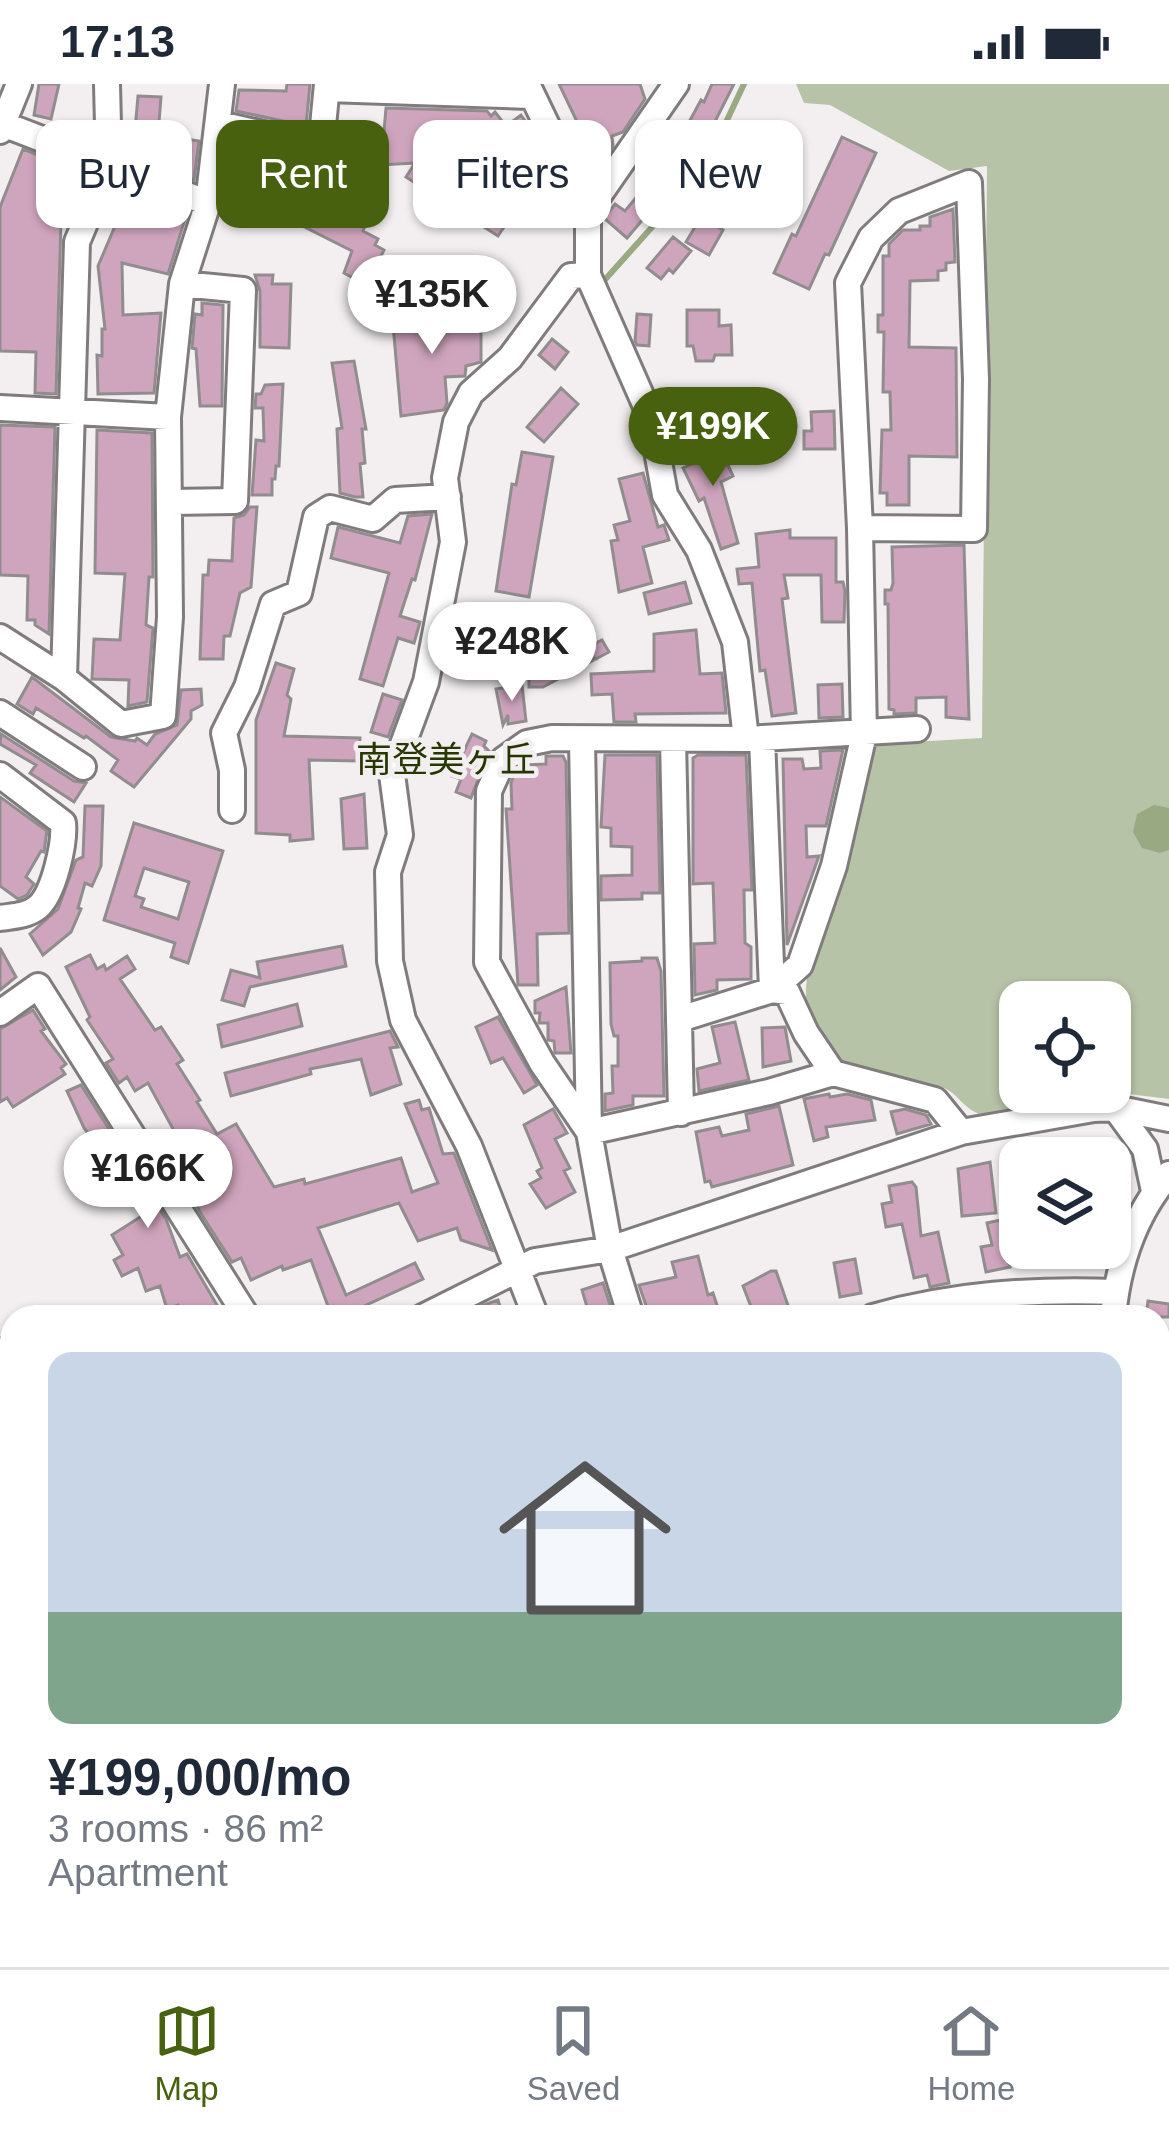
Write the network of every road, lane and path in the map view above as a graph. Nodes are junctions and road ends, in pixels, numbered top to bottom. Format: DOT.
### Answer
graph roads {
  1 [pos="20,84"];
  2 [pos="106,84"];
  3 [pos="222,84"];
  4 [pos="327,87"];
  5 [pos="670,88"];
  6 [pos="529,90"];
  7 [pos="107,120"];
  8 [pos="219,120"];
  9 [pos="324,120"];
  10 [pos="544,120"];
  11 [pos="1,126"];
  12 [pos="36,139"];
  13 [pos="216,146"];
  14 [pos="611,176"];
  15 [pos="192,197"];
  16 [pos="208,203"];
  17 [pos="82,228"];
  18 [pos="588,228"];
  19 [pos="588,275"];
  20 [pos="182,284"];
  21 [pos="0,408"];
  22 [pos="74,412"];
  23 [pos="168,417"];
  24 [pos="448,496"];
  25 [pos="171,502"];
  26 [pos="860,528"];
  27 [pos="0,637"];
  28 [pos="64,678"];
  29 [pos="0,713"];
  30 [pos="917,729"];
  31 [pos="864,734"];
  32 [pos="754,738"];
  33 [pos="673,739"];
  34 [pos="582,741"];
  35 [pos="83,767"];
  36 [pos="0,775"];
  37 [pos="232,810"];
  38 [pos="0,918"];
  39 [pos="772,990"];
  40 [pos="0,1013"];
  41 [pos="680,1019"];
  42 [pos="833,1072"];
  43 [pos="1131,1111"];
  44 [pos="681,1113"];
  45 [pos="1083,1113"];
  46 [pos="1119,1113"];
  47 [pos="1169,1119"];
  48 [pos="589,1132"];
  49 [pos="961,1132"];
  50 [pos="1145,1149"];
  51 [pos="1162,1182"];
  52 [pos="610,1249"];
  53 [pos="525,1266"];
  54 [pos="1114,1304"];
  55 [pos="239,1305"];
  56 [pos="447,1305"];
  57 [pos="533,1305"];
  58 [pos="627,1305"];
  59 [pos="930,1305"];
  1 -- 11 [label="street"];
  2 -- 7 [label="street"];
  3 -- 8 [label="street"];
  4 -- 6 [label="street"];
  4 -- 9 [label="street"];
  5 -- 14 [label="street"];
  6 -- 10 [label="street"];
  11 -- 12 [label="street"];
  13 -- 16 [label="street"];
  15 -- 16 [label="street"];
  16 -- 20 [label="street"];
  17 -- 22 [label="street"];
  18 -- 19 [label="street"];
  19 -- 24 [label="street"];
  19 -- 32 [label="street"];
  20 -- 23 [label="street"];
  20 -- 25 [label="street"];
  21 -- 22 [label="street"];
  22 -- 23 [label="street"];
  22 -- 28 [label="street"];
  23 -- 25 [label="street"];
  24 -- 37 [label="street"];
  24 -- 53 [label="street"];
  25 -- 28 [label="street"];
  26 -- 26 [label="street"];
  26 -- 31 [label="street"];
  27 -- 28 [label="street"];
  29 -- 35 [label="street"];
  30 -- 31 [label="street"];
  31 -- 32 [label="street"];
  31 -- 39 [label="street"];
  32 -- 33 [label="street"];
  32 -- 39 [label="street"];
  33 -- 34 [label="street"];
  33 -- 41 [label="street"];
  34 -- 48 [label="street"];
  34 -- 48 [label="street"];
  36 -- 38 [label="street"];
  39 -- 41 [label="street"];
  39 -- 42 [label="street"];
  40 -- 55 [label="street"];
  41 -- 44 [label="street"];
  42 -- 44 [label="street"];
  42 -- 49 [label="street"];
  43 -- 47 [label="street"];
  44 -- 48 [label="street"];
  45 -- 49 [label="street"];
  46 -- 50 [label="street"];
  47 -- 50 [label="street"];
  48 -- 52 [label="street"];
  49 -- 52 [label="street"];
  50 -- 51 [label="street"];
  51 -- 54 [label="street"];
  52 -- 53 [label="street"];
  52 -- 58 [label="street"];
  53 -- 56 [label="street"];
  53 -- 57 [label="street"];
  54 -- 59 [label="street"];
}
